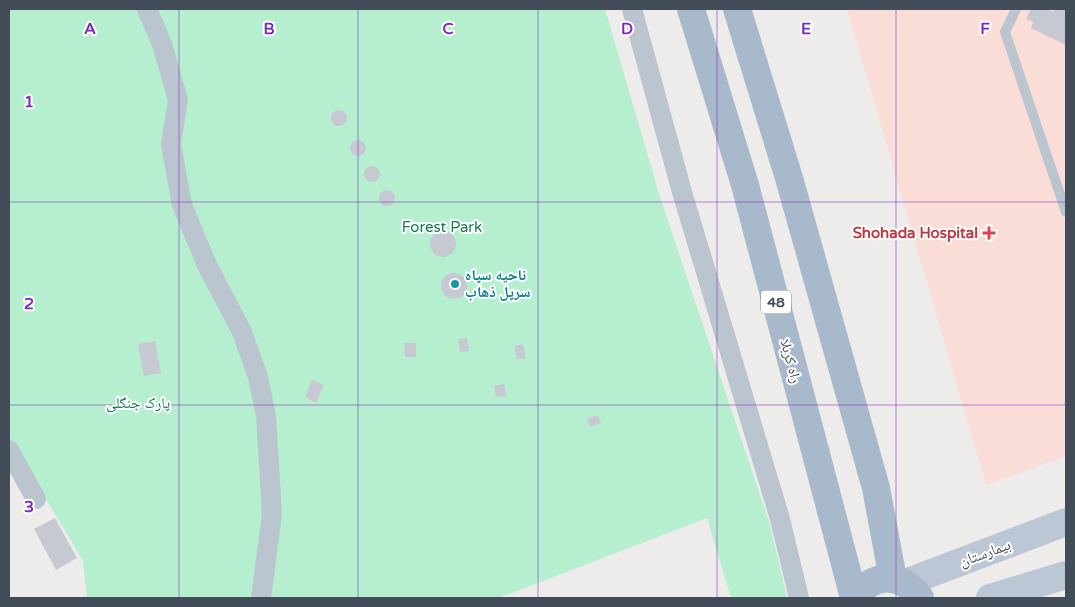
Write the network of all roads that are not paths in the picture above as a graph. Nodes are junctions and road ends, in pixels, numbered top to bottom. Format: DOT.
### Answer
graph roads {
  1 [pos="147,9"];
  2 [pos="632,9"];
  3 [pos="691,9"];
  4 [pos="737,9"];
  5 [pos="1016,9"];
  6 [pos="1066,212"];
  7 [pos="9,450"];
  8 [pos="36,499"];
  9 [pos="1066,522"];
  10 [pos="1066,575"];
  11 [pos="906,586"];
  12 [pos="261,598"];
  13 [pos="799,598"];
  14 [pos="855,598"];
  15 [pos="990,598"];
  1 -- 12 [label="street"];
  2 -- 13 [label="street"];
  3 -- 14 [label="main road, راه کربلا / 48"];
  4 -- 11 [label="main road"];
  5 -- 6 [label="lane"];
  7 -- 8 [label="street"];
  9 -- 11 [label="main road, بیمارستان"];
  10 -- 15 [label="main road"];
  11 -- 14 [label="main road, 48"];
}
